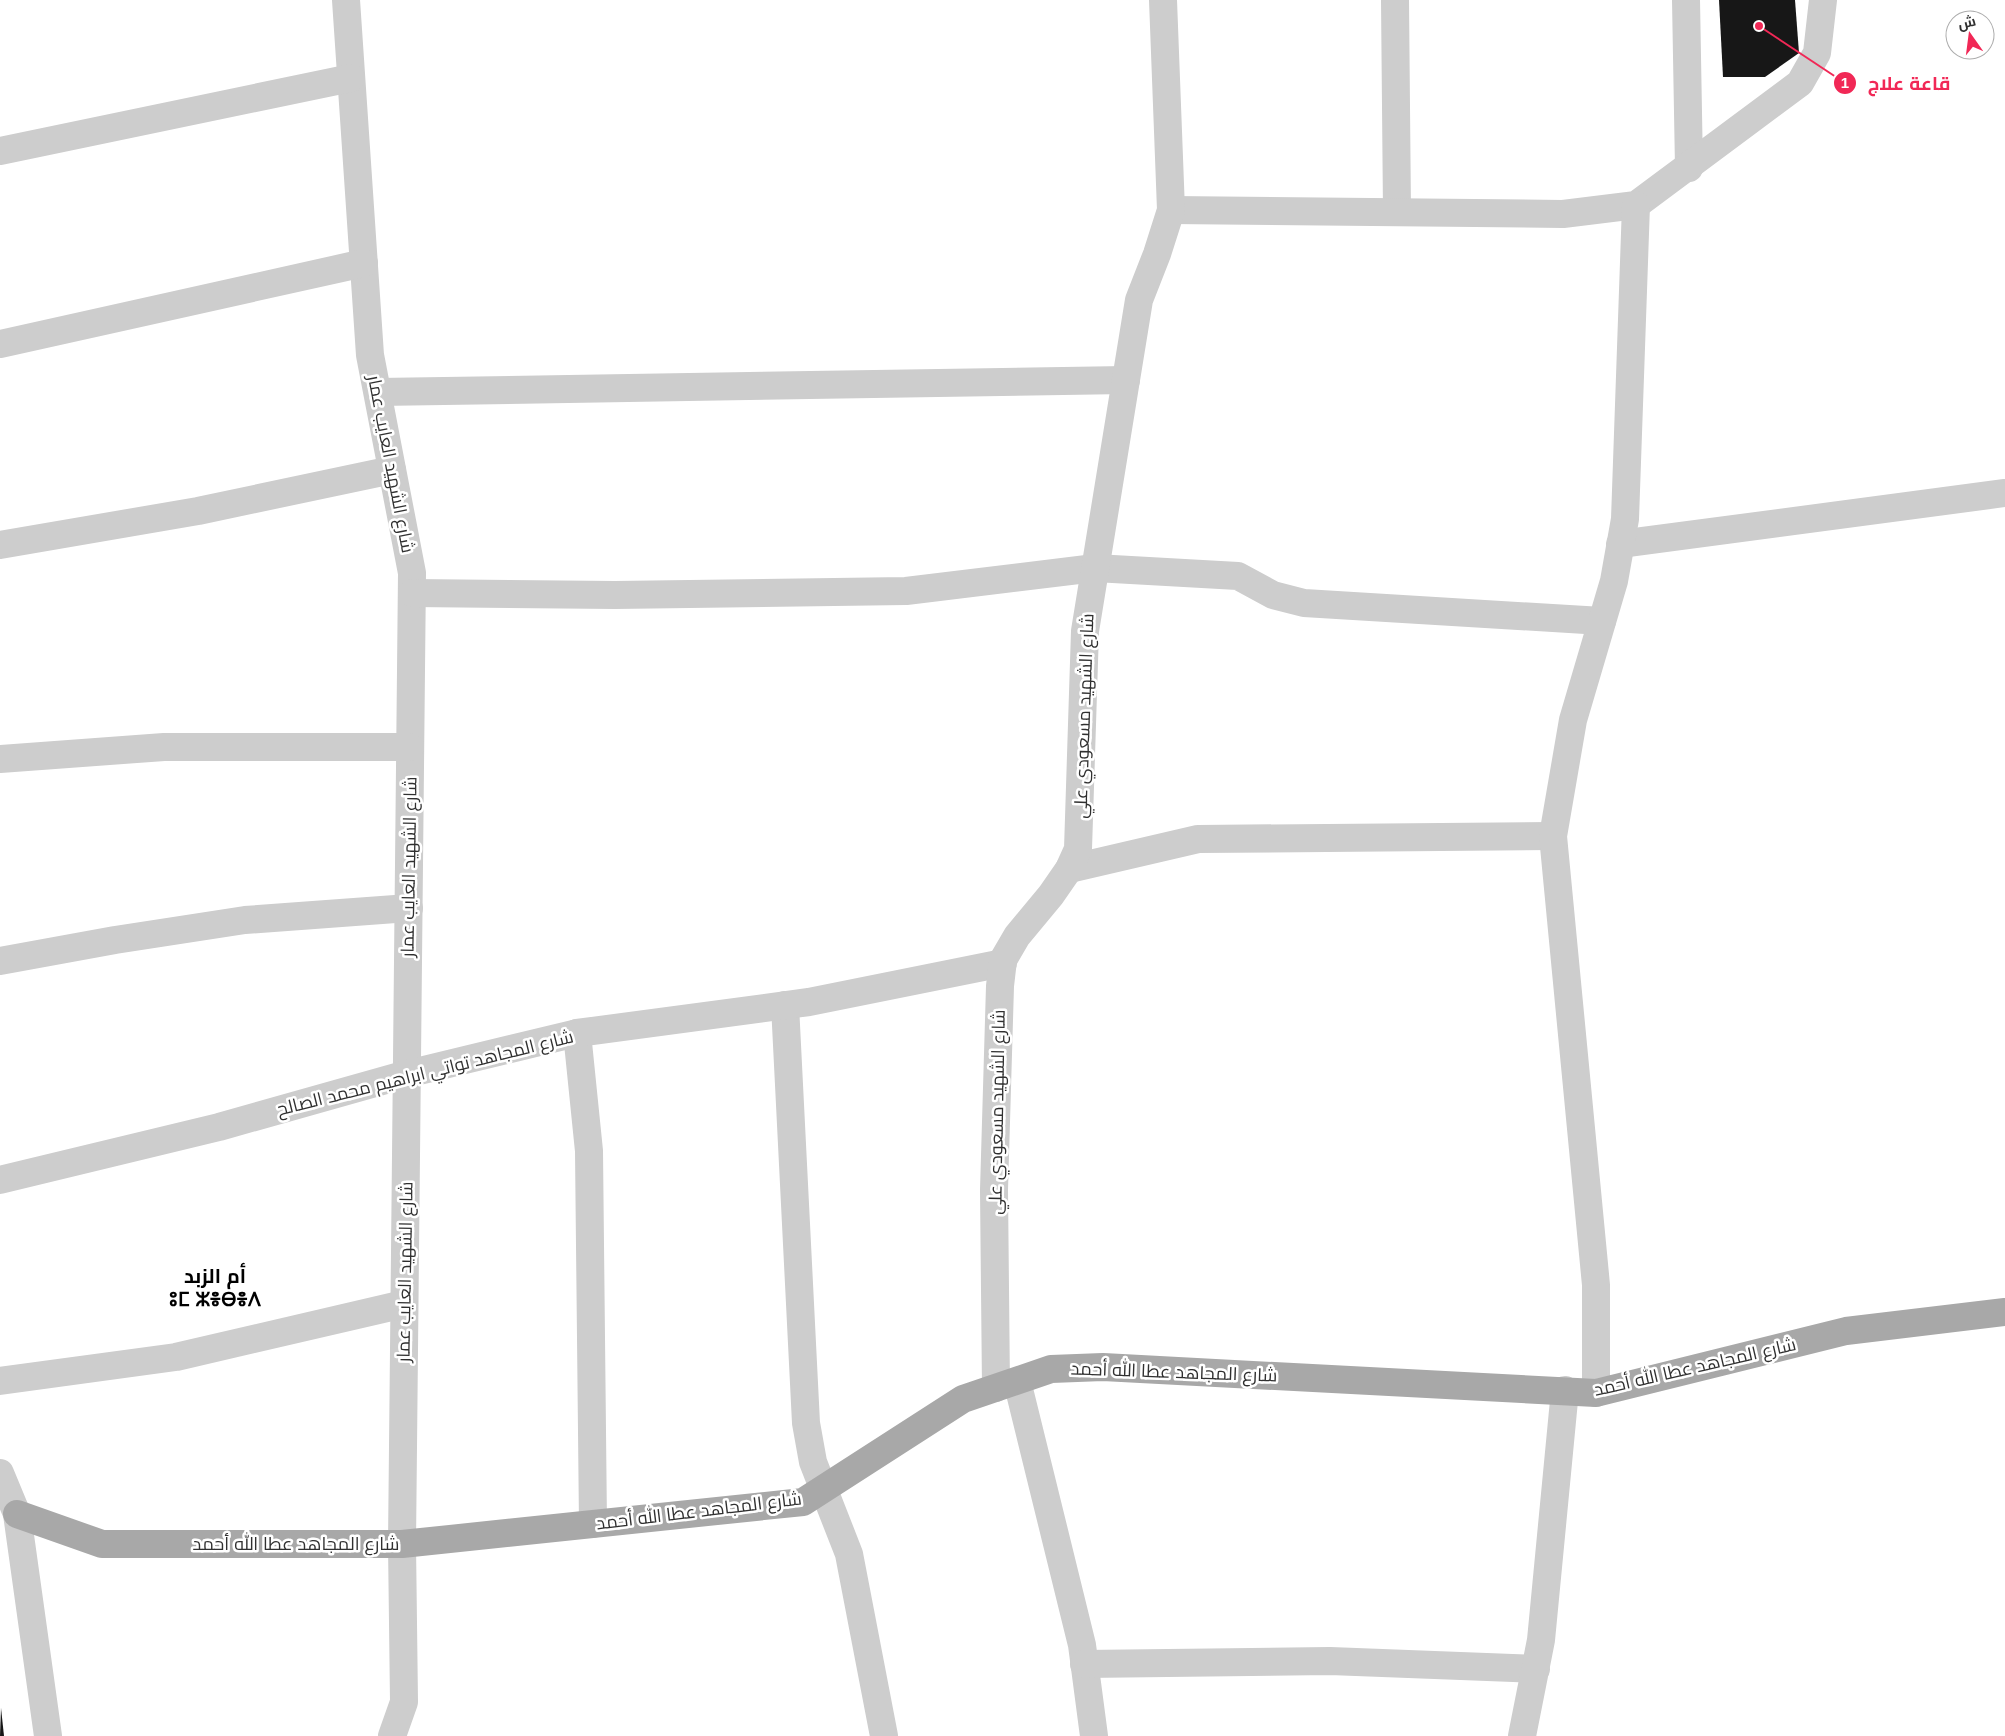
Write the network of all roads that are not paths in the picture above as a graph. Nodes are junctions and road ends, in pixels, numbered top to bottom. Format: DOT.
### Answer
graph roads {
  1 [pos="346,0"];
  2 [pos="1163,0"];
  3 [pos="1395,0"];
  4 [pos="1686,0"];
  5 [pos="1823,0"];
  6 [pos="351,78"];
  7 [pos="0,151"];
  8 [pos="1688,168"];
  9 [pos="1636,205"];
  10 [pos="1171,210"];
  11 [pos="1397,212"];
  12 [pos="364,263"];
  13 [pos="0,344"];
  14 [pos="1126,380"];
  15 [pos="378,392"];
  16 [pos="392,470"];
  17 [pos="2005,493"];
  18 [pos="1620,544"];
  19 [pos="0,545"];
  20 [pos="1095,568"];
  21 [pos="412,593"];
  22 [pos="1602,621"];
  23 [pos="410,747"];
  24 [pos="0,759"];
  25 [pos="1553,836"];
  26 [pos="1069,869"];
  27 [pos="409,908"];
  28 [pos="0,961"];
  29 [pos="1003,963"];
  30 [pos="785,1005"];
  31 [pos="577,1033"];
  32 [pos="407,1074"];
  33 [pos="0,1180"];
  34 [pos="404,1304"];
  35 [pos="2005,1312"];
  36 [pos="0,1380"];
  37 [pos="1007,1385"];
  38 [pos="1565,1390"];
  39 [pos="1596,1393"];
  40 [pos="1,1470"];
  41 [pos="824,1489"];
  42 [pos="17,1514"];
  43 [pos="592,1524"];
  44 [pos="402,1544"];
  45 [pos="1084,1664"];
  46 [pos="1536,1669"];
  47 [pos="48,1736"];
  48 [pos="392,1736"];
  49 [pos="884,1736"];
  50 [pos="1094,1736"];
  51 [pos="1522,1736"];
  1 -- 6 [label="street, شارع الشهيد العايب عمار"];
  2 -- 10 [label="street, شارع الشهيد مسعودي علي"];
  3 -- 11 [label="street"];
  4 -- 8 [label="street"];
  5 -- 8 [label="street"];
  6 -- 7 [label="street"];
  6 -- 12 [label="street, شارع الشهيد العايب عمار"];
  8 -- 9 [label="street"];
  9 -- 11 [label="street"];
  9 -- 18 [label="street"];
  10 -- 11 [label="street"];
  10 -- 14 [label="street, شارع الشهيد مسعودي علي"];
  12 -- 13 [label="street"];
  12 -- 15 [label="street, شارع الشهيد العايب عمار"];
  14 -- 15 [label="street"];
  14 -- 20 [label="street, شارع الشهيد مسعودي علي"];
  15 -- 16 [label="street, شارع الشهيد العايب عمار"];
  16 -- 19 [label="street"];
  16 -- 21 [label="street, شارع الشهيد العايب عمار"];
  17 -- 18 [label="street"];
  18 -- 22 [label="street"];
  20 -- 21 [label="street"];
  20 -- 22 [label="street"];
  20 -- 26 [label="street, شارع الشهيد مسعودي علي"];
  21 -- 23 [label="street, شارع الشهيد العايب عمار"];
  22 -- 25 [label="street"];
  23 -- 24 [label="street"];
  23 -- 27 [label="street, شارع الشهيد العايب عمار"];
  25 -- 26 [label="street"];
  25 -- 39 [label="street"];
  26 -- 29 [label="street, شارع الشهيد مسعودي علي"];
  27 -- 28 [label="street"];
  27 -- 32 [label="street, شارع الشهيد العايب عمار"];
  29 -- 30 [label="street, شارع المجاهد تواتي ابراهيم محمد الصالح"];
  29 -- 37 [label="street, شارع الشهيد مسعودي علي"];
  30 -- 31 [label="street, شارع المجاهد تواتي ابراهيم محمد الصالح"];
  30 -- 41 [label="street"];
  31 -- 32 [label="street, شارع المجاهد تواتي ابراهيم محمد الصالح"];
  31 -- 43 [label="street"];
  32 -- 33 [label="street, شارع المجاهد تواتي ابراهيم محمد الصالح"];
  32 -- 34 [label="street, شارع الشهيد العايب عمار"];
  34 -- 36 [label="street"];
  34 -- 44 [label="street, شارع الشهيد العايب عمار"];
  35 -- 39 [label="main road, شارع المجاهد عطا الله أحمد"];
  37 -- 38 [label="main road, شارع المجاهد عطا الله أحمد"];
  37 -- 41 [label="main road, شارع المجاهد عطا الله أحمد"];
  37 -- 45 [label="street, شارع الشهيد مسعودي علي"];
  38 -- 39 [label="main road, شارع المجاهد عطا الله أحمد"];
  38 -- 46 [label="street"];
  40 -- 42 [label="street"];
  41 -- 43 [label="main road, شارع المجاهد عطا الله أحمد"];
  41 -- 49 [label="street"];
  42 -- 44 [label="main road, شارع المجاهد عطا الله أحمد"];
  42 -- 47 [label="street"];
  43 -- 44 [label="main road, شارع المجاهد عطا الله أحمد"];
  44 -- 48 [label="street, شارع الشهيد العايب عمار"];
  45 -- 46 [label="street"];
  45 -- 50 [label="street, شارع الشهيد مسعودي علي"];
  46 -- 51 [label="street"];
}
